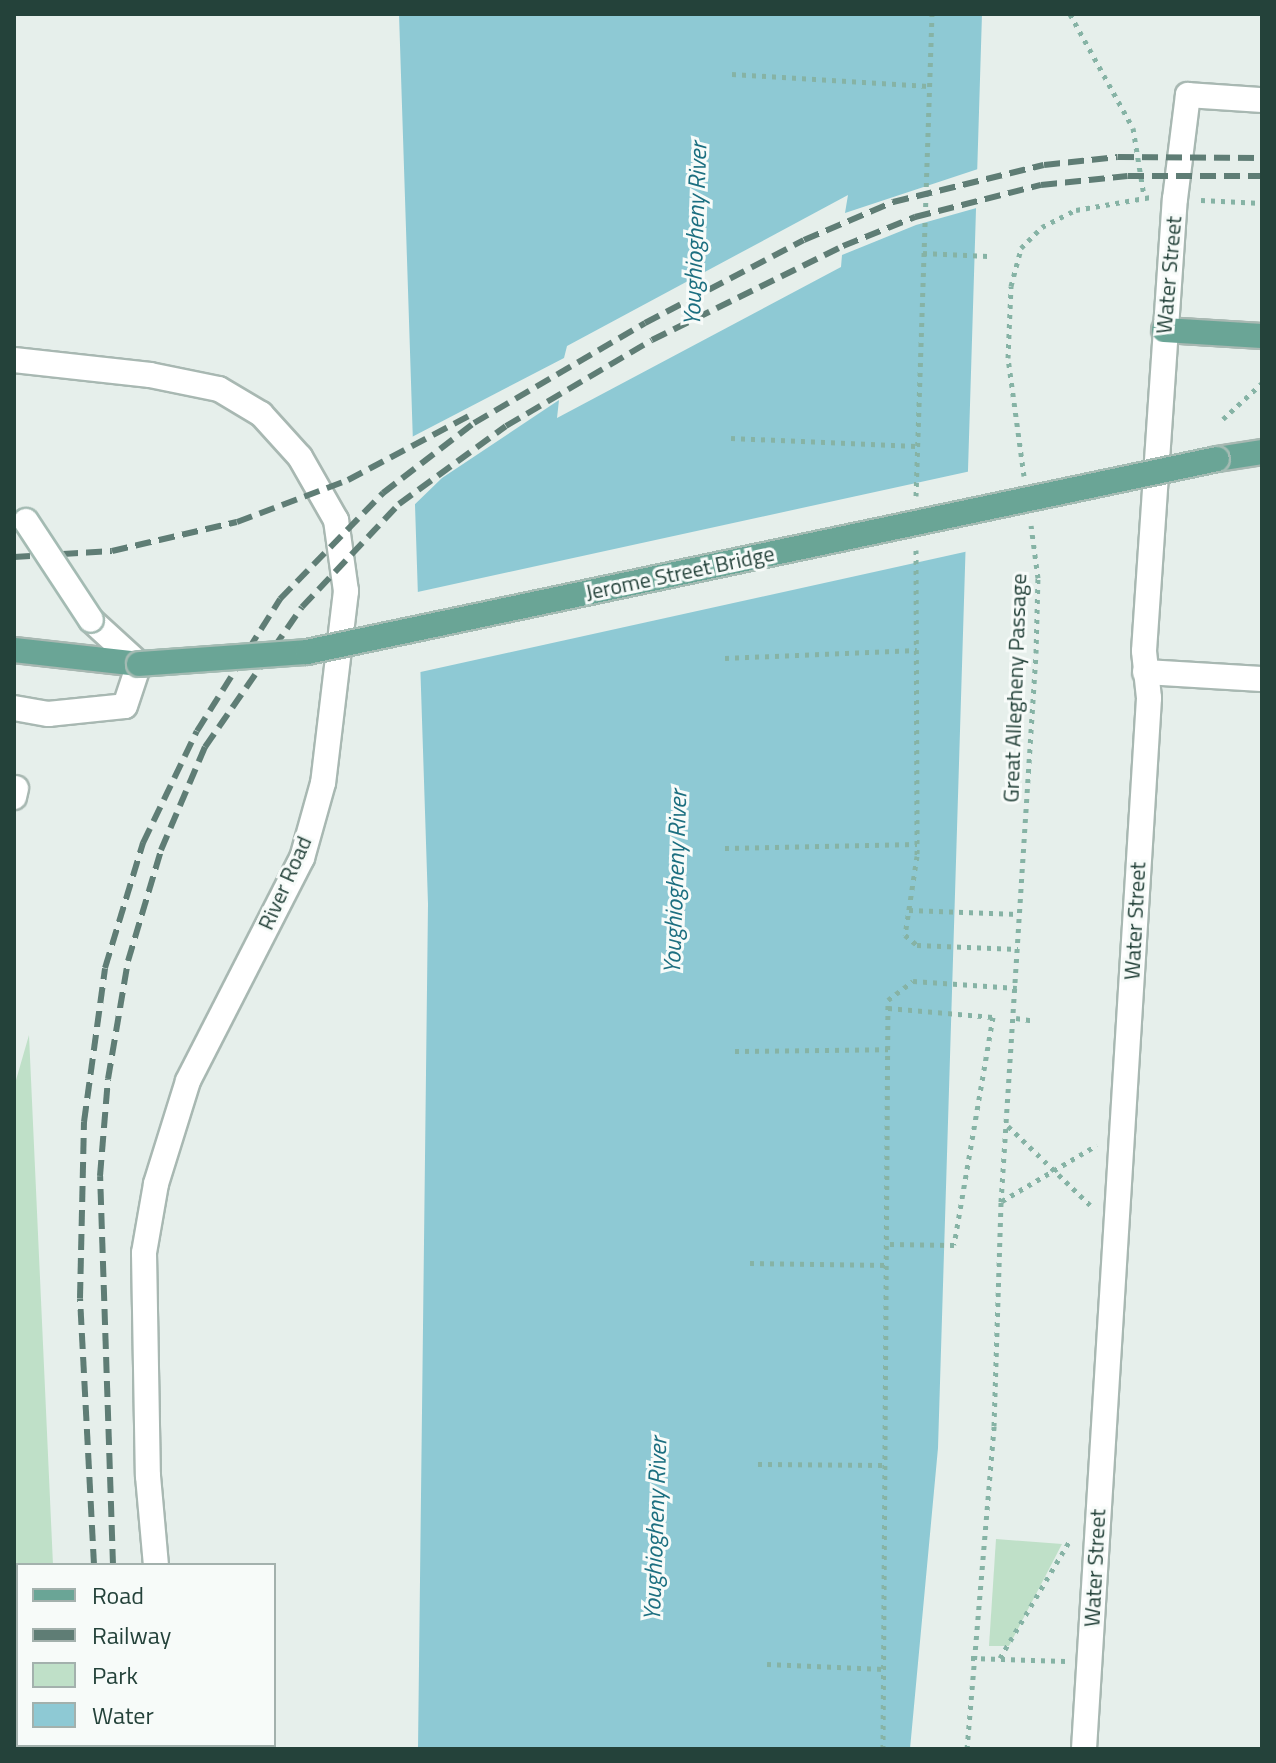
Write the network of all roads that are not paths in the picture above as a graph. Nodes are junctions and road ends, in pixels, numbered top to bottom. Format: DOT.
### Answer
graph roads {
  1 [pos="1262,100"];
  2 [pos="1164,330"];
  3 [pos="1262,336"];
  4 [pos="14,360"];
  5 [pos="1262,452"];
  6 [pos="20,514"];
  7 [pos="14,650"];
  8 [pos="139,664"];
  9 [pos="1145,672"];
  10 [pos="1262,679"];
  11 [pos="14,708"];
  12 [pos="156,1563"];
  13 [pos="1084,1749"];
  1 -- 2 [label="street, Water Street"];
  2 -- 3 [label="main road"];
  2 -- 9 [label="street, Water Street"];
  4 -- 12 [label="street, River Road"];
  5 -- 8 [label="main road, Jerome Street Bridge, bridge"];
  6 -- 8 [label="street, bridge"];
  7 -- 8 [label="main road, Jerome Street Bridge"];
  8 -- 11 [label="street"];
  9 -- 10 [label="street"];
  9 -- 13 [label="street, Water Street"];
}
